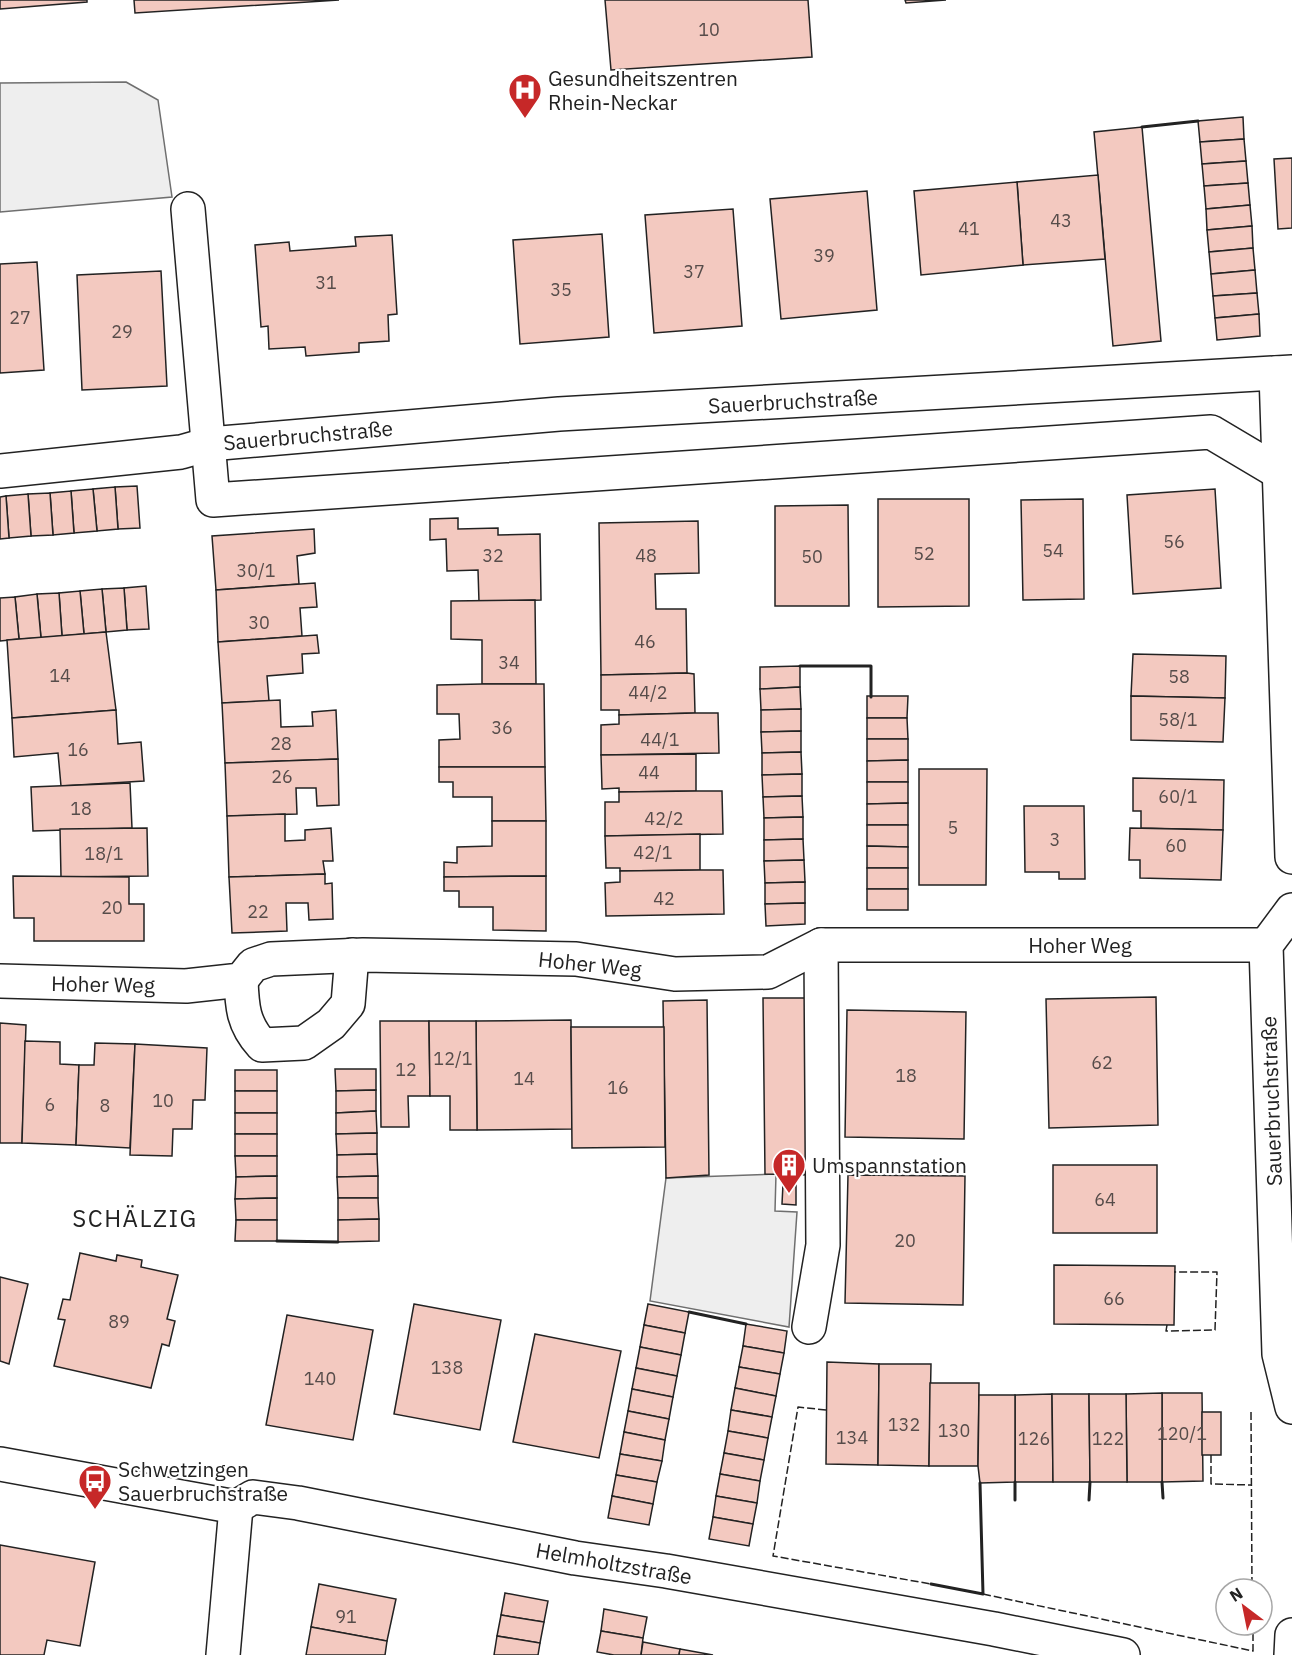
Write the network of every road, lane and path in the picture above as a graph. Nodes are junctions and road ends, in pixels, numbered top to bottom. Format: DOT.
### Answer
graph roads {
  1 [pos="188,209"];
  2 [pos="1284,372"];
  3 [pos="209,444"];
  4 [pos="0,471"];
  5 [pos="1280,473"];
  6 [pos="1292,857"];
  7 [pos="1292,909"];
  8 [pos="821,945"];
  9 [pos="1266,945"];
  10 [pos="352,955"];
  11 [pos="241,980"];
  12 [pos="0,981"];
  13 [pos="809,1327"];
  14 [pos="1292,1407"];
  15 [pos="0,1464"];
  16 [pos="236,1507"];
  17 [pos="1292,1635"];
  18 [pos="991,1642"];
  19 [pos="222,1655"];
  20 [pos="1123,1655"];
  21 [pos="1291,1655"];
  1 -- 3 [label="street, Sauerbruchstraße"];
  2 -- 3 [label="street, Sauerbruchstraße"];
  2 -- 5 [label="street, Sauerbruchstraße"];
  3 -- 4 [label="street, Sauerbruchstraße"];
  3 -- 5 [label="street, Sauerbruchstraße"];
  5 -- 6 [label="street, Sauerbruchstraße"];
  7 -- 9 [label="street"];
  8 -- 9 [label="street, Hoher Weg"];
  8 -- 10 [label="street, Hoher Weg"];
  8 -- 13 [label="street"];
  9 -- 14 [label="street, Sauerbruchstraße"];
  10 -- 11 [label="street, Hoher Weg"];
  10 -- 11 [label="street"];
  11 -- 12 [label="street, Hoher Weg"];
  15 -- 16 [label="street"];
  16 -- 18 [label="street, Helmholtzstraße"];
  16 -- 19 [label="street"];
  17 -- 21 [label="street"];
  18 -- 20 [label="street, Helmholtzstraße"];
}
